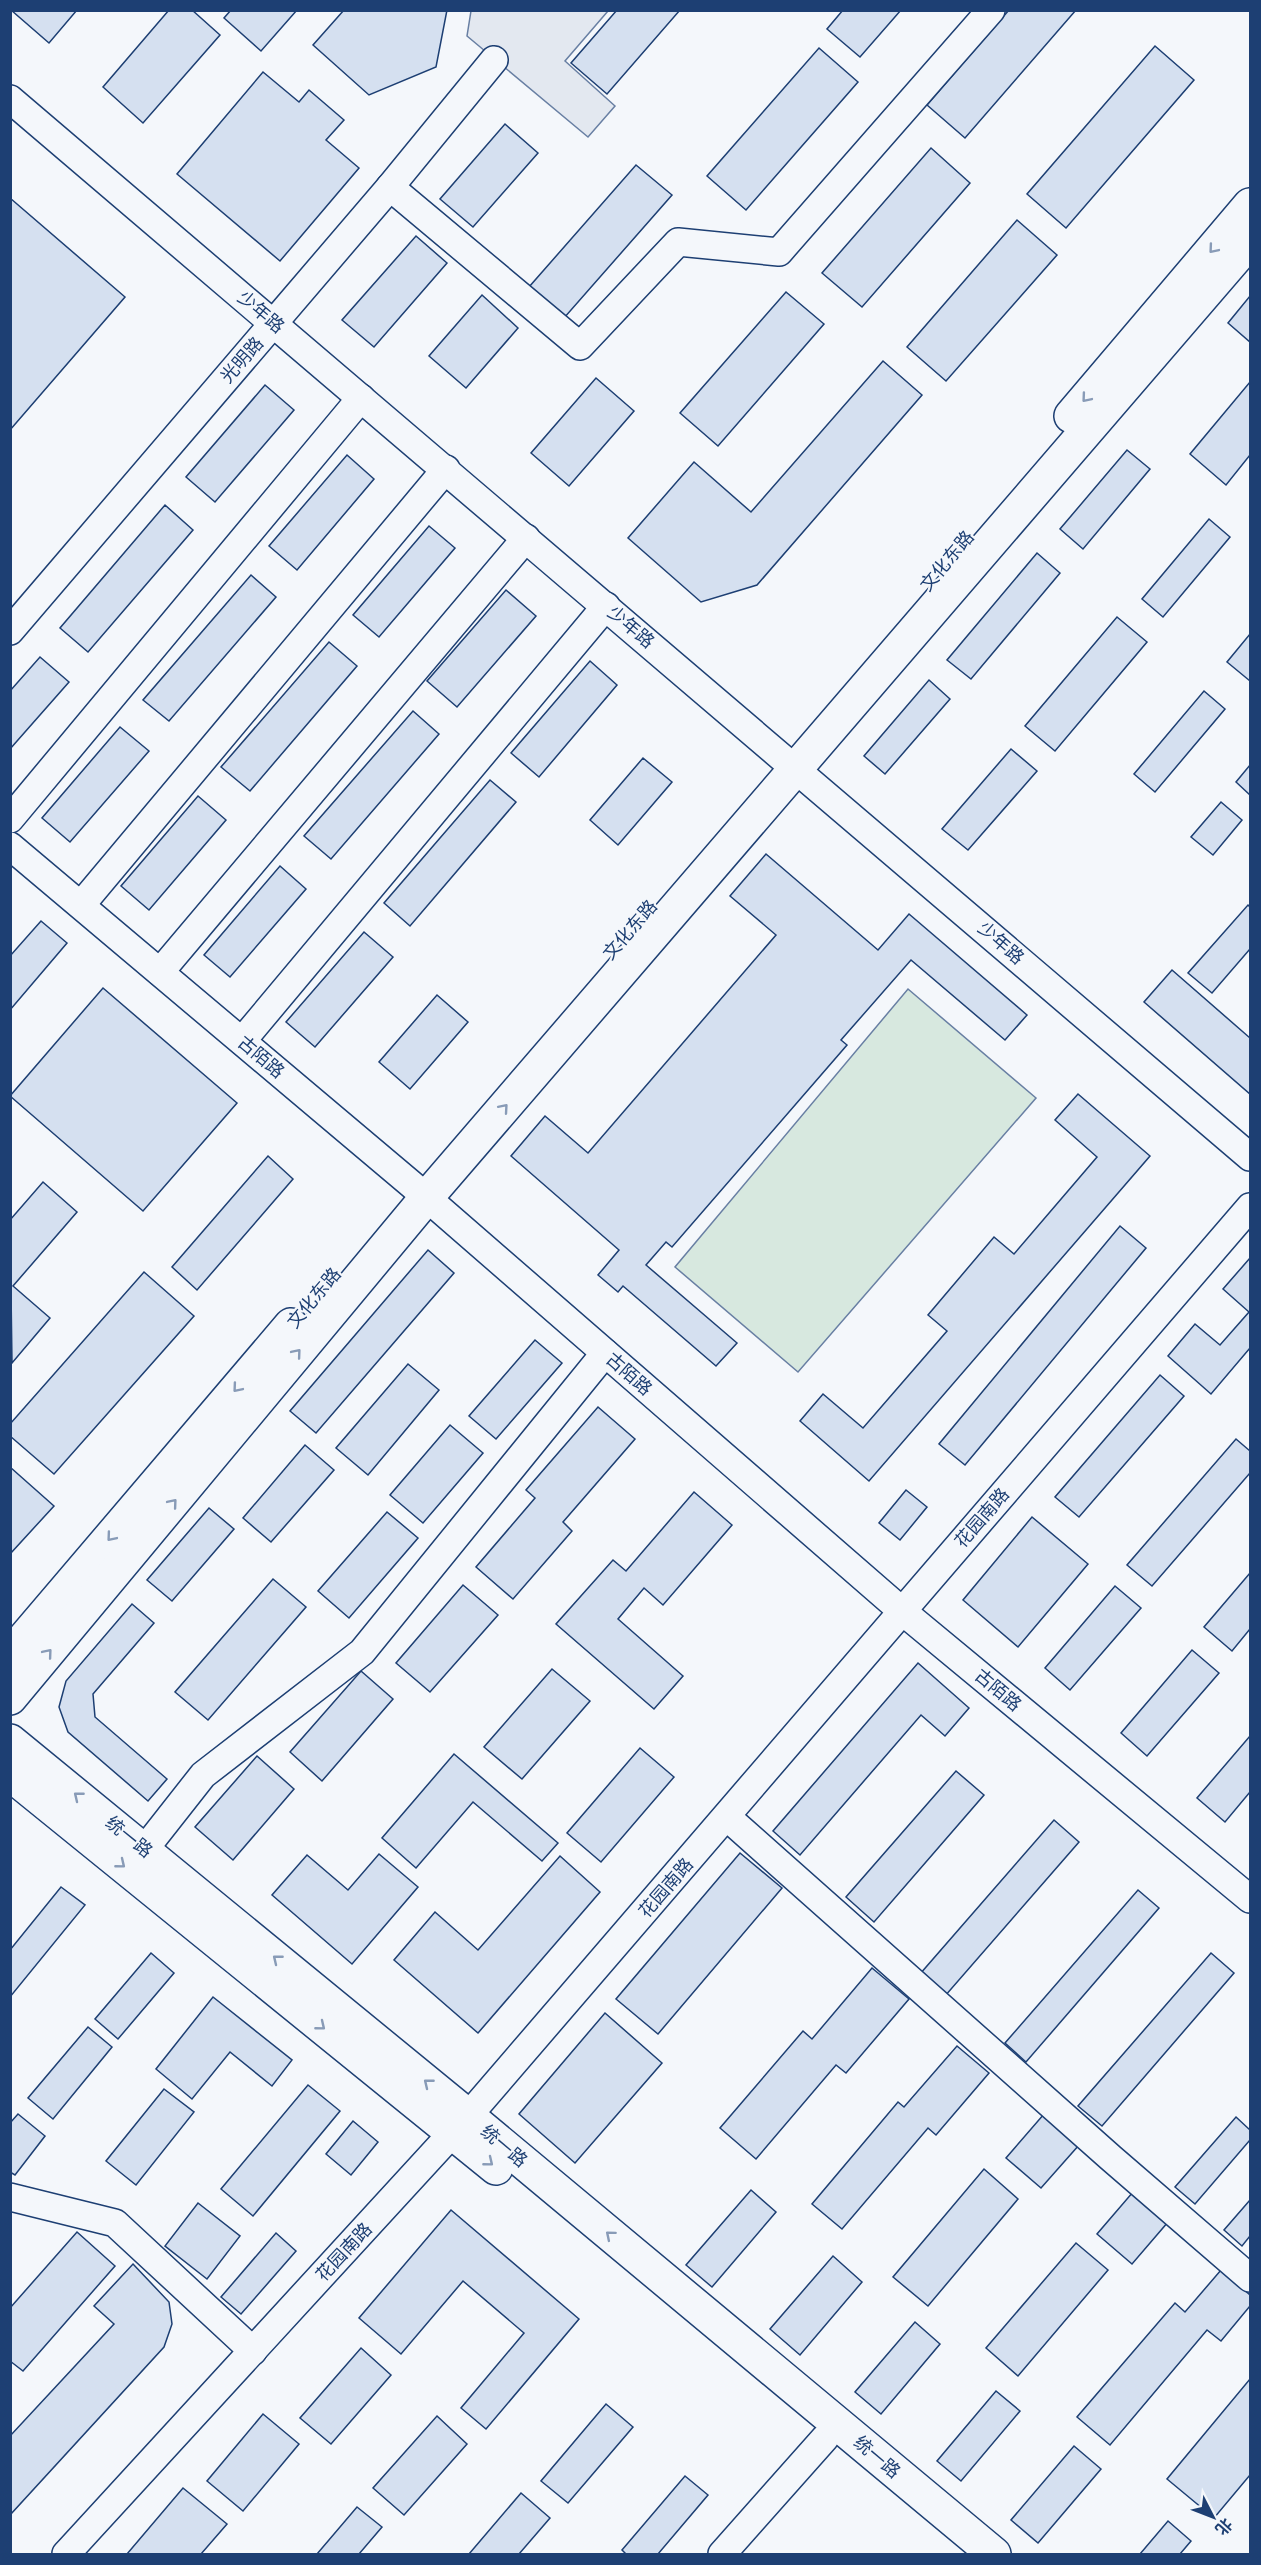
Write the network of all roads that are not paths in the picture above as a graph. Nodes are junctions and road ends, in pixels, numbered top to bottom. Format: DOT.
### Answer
graph roads {
  1 [pos="991,10"];
  2 [pos="494,60"];
  3 [pos="10,99"];
  4 [pos="390,187"];
  5 [pos="1251,205"];
  6 [pos="1251,241"];
  7 [pos="274,323"];
  8 [pos="361,398"];
  9 [pos="446,469"];
  10 [pos="526,538"];
  11 [pos="606,606"];
  12 [pos="10,631"];
  13 [pos="789,762"];
  14 [pos="10,819"];
  15 [pos="10,846"];
  16 [pos="81,905"];
  17 [pos="160,972"];
  18 [pos="242,1041"];
  19 [pos="1251,1157"];
  20 [pos="419,1191"];
  21 [pos="1251,1207"];
  22 [pos="606,1353"];
  23 [pos="902,1611"];
  24 [pos="10,1655"];
  25 [pos="10,1698"];
  26 [pos="10,1741"];
  27 [pos="10,1774"];
  28 [pos="727,1817"];
  29 [pos="144,1850"];
  30 [pos="1251,1899"];
  31 [pos="460,2125"];
  32 [pos="10,2197"];
  33 [pos="1251,2278"];
  34 [pos="253,2351"];
  35 [pos="825,2438"];
  36 [pos="66,2554"];
  37 [pos="722,2554"];
  38 [pos="964,2554"];
  39 [pos="994,2554"];
  1 -- 4 [label="street"];
  2 -- 4 [label="street, 光明路"];
  3 -- 7 [label="street, 少年路"];
  4 -- 7 [label="street, 光明路"];
  5 -- 13 [label="main road, 文化东路, one-way"];
  6 -- 13 [label="main road"];
  7 -- 8 [label="street, 少年路"];
  7 -- 12 [label="street, 光明路"];
  8 -- 9 [label="street, 少年路"];
  8 -- 14 [label="street"];
  9 -- 10 [label="street, 少年路"];
  9 -- 16 [label="street"];
  10 -- 11 [label="street, 少年路"];
  10 -- 17 [label="street"];
  11 -- 13 [label="street, 少年路"];
  11 -- 18 [label="street"];
  13 -- 19 [label="street, 少年路"];
  13 -- 20 [label="main road, 文化东路"];
  15 -- 16 [label="street, 古陌路"];
  16 -- 17 [label="street, 古陌路"];
  17 -- 18 [label="street, 古陌路"];
  18 -- 20 [label="street, 古陌路"];
  20 -- 22 [label="street, 古陌路"];
  20 -- 24 [label="main road, 文化东路, one-way"];
  25 -- 20 [label="main road, one-way"];
  21 -- 23 [label="street, 花园南路"];
  22 -- 23 [label="street, 古陌路"];
  22 -- 29 [label="street"];
  23 -- 28 [label="street, 花园南路"];
  23 -- 30 [label="street, 古陌路"];
  29 -- 26 [label="main road, 统一路, one-way"];
  27 -- 31 [label="main road, 统一路, one-way"];
  28 -- 31 [label="street, 花园南路"];
  28 -- 33 [label="street"];
  31 -- 29 [label="main road, 统一路, one-way"];
  31 -- 34 [label="street, 花园南路"];
  31 -- 35 [label="main road, 统一路, one-way"];
  39 -- 31 [label="main road, 统一路, one-way"];
  32 -- 34 [label="street"];
  34 -- 36 [label="street, 花园南路"];
  35 -- 37 [label="street"];
  35 -- 38 [label="main road, 统一路"];
}
